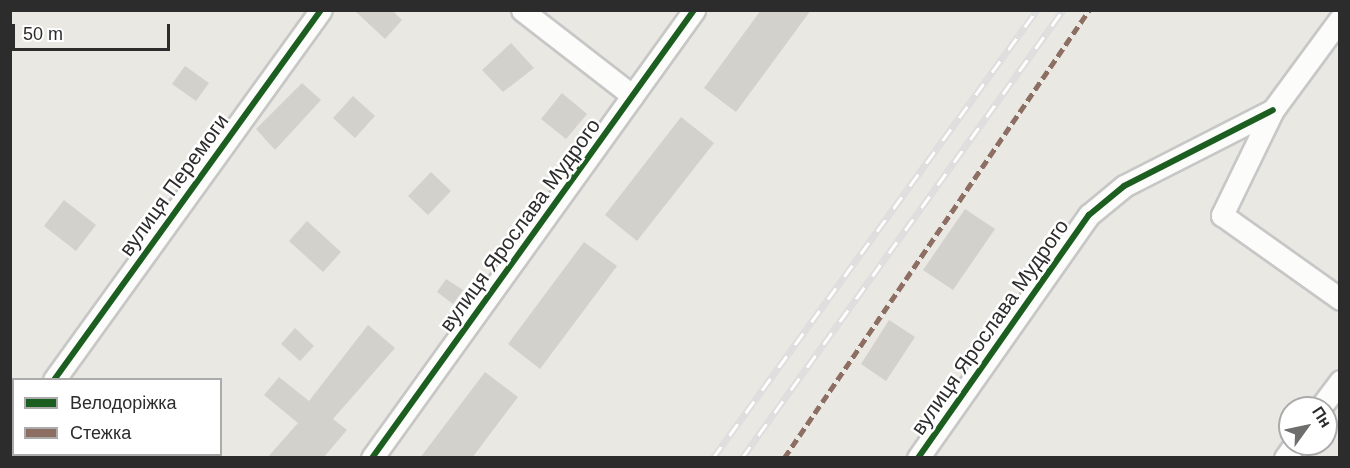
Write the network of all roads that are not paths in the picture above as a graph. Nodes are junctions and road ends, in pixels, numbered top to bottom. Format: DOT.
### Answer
graph roads {
  1 [pos="321,10"];
  2 [pos="522,10"];
  3 [pos="694,10"];
  4 [pos="1340,19"];
  5 [pos="633,96"];
  6 [pos="1273,110"];
  7 [pos="1340,299"];
  8 [pos="55,378"];
  9 [pos="1340,381"];
  10 [pos="1329,396"];
  11 [pos="372,458"];
  12 [pos="918,458"];
  1 -- 8 [label="street, вулиця Перемоги"];
  2 -- 5 [label="street"];
  3 -- 5 [label="street, вулиця Ярослава Мудрого"];
  4 -- 6 [label="street"];
  5 -- 11 [label="street, вулиця Ярослава Мудрого"];
  6 -- 7 [label="street"];
  6 -- 12 [label="street, вулиця Ярослава Мудрого"];
  9 -- 10 [label="street"];
}
